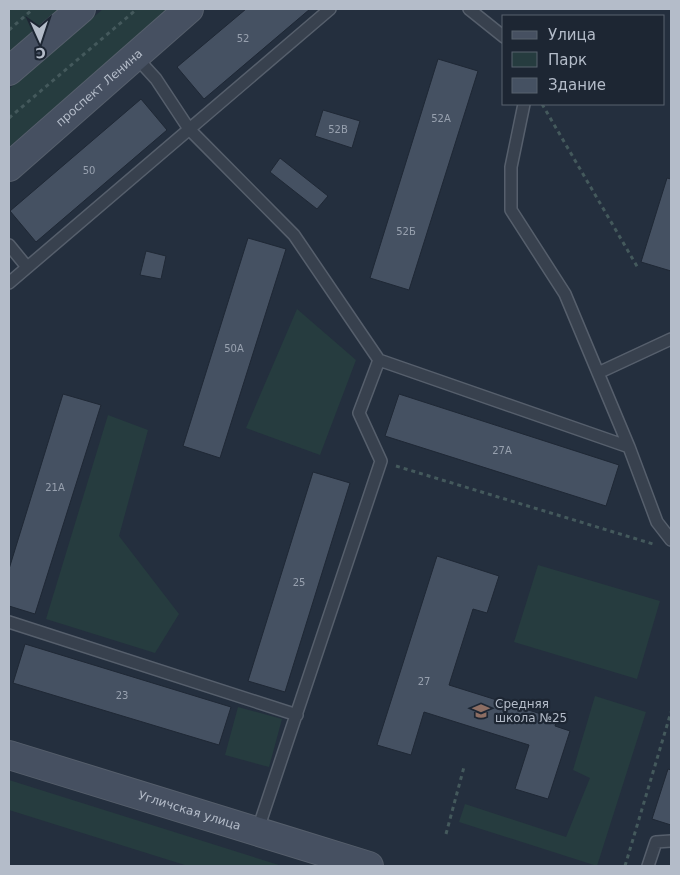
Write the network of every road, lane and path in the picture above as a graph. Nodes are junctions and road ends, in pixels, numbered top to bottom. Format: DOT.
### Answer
graph roads {
  1 [pos="33,9"];
  2 [pos="81,9"];
  3 [pos="137,9"];
  4 [pos="189,9"];
  5 [pos="330,9"];
  6 [pos="469,9"];
  7 [pos="9,30"];
  8 [pos="502,35"];
  9 [pos="135,56"];
  10 [pos="9,71"];
  11 [pos="524,105"];
  12 [pos="543,105"];
  13 [pos="9,118"];
  14 [pos="189,129"];
  15 [pos="9,167"];
  16 [pos="9,245"];
  17 [pos="27,267"];
  18 [pos="638,268"];
  19 [pos="9,283"];
  20 [pos="671,339"];
  21 [pos="380,360"];
  22 [pos="598,373"];
  23 [pos="629,447"];
  24 [pos="381,461"];
  25 [pos="667,543"];
  26 [pos="9,622"];
  27 [pos="671,712"];
  28 [pos="297,714"];
  29 [pos="9,755"];
  30 [pos="464,767"];
  31 [pos="257,832"];
  32 [pos="446,834"];
  33 [pos="671,841"];
  34 [pos="369,866"];
  35 [pos="625,866"];
  36 [pos="648,866"];
  1 -- 7 [label="path"];
  2 -- 10 [label="main road"];
  3 -- 13 [label="path"];
  4 -- 9 [label="main road, проспект Ленина"];
  5 -- 14 [label="lane"];
  6 -- 8 [label="lane"];
  9 -- 14 [label="lane"];
  9 -- 15 [label="main road, проспект Ленина"];
  11 -- 22 [label="lane"];
  12 -- 18 [label="path"];
  14 -- 17 [label="lane"];
  14 -- 21 [label="lane"];
  16 -- 17 [label="lane"];
  17 -- 19 [label="lane"];
  20 -- 22 [label="lane"];
  21 -- 23 [label="lane"];
  21 -- 24 [label="lane"];
  22 -- 23 [label="lane"];
  23 -- 25 [label="lane"];
  24 -- 25 [label="path"];
  24 -- 28 [label="lane"];
  26 -- 28 [label="lane"];
  27 -- 35 [label="path"];
  28 -- 31 [label="lane"];
  29 -- 31 [label="main road, Угличская улица"];
  30 -- 32 [label="path"];
  31 -- 34 [label="main road, Угличская улица"];
  33 -- 36 [label="lane"];
}
